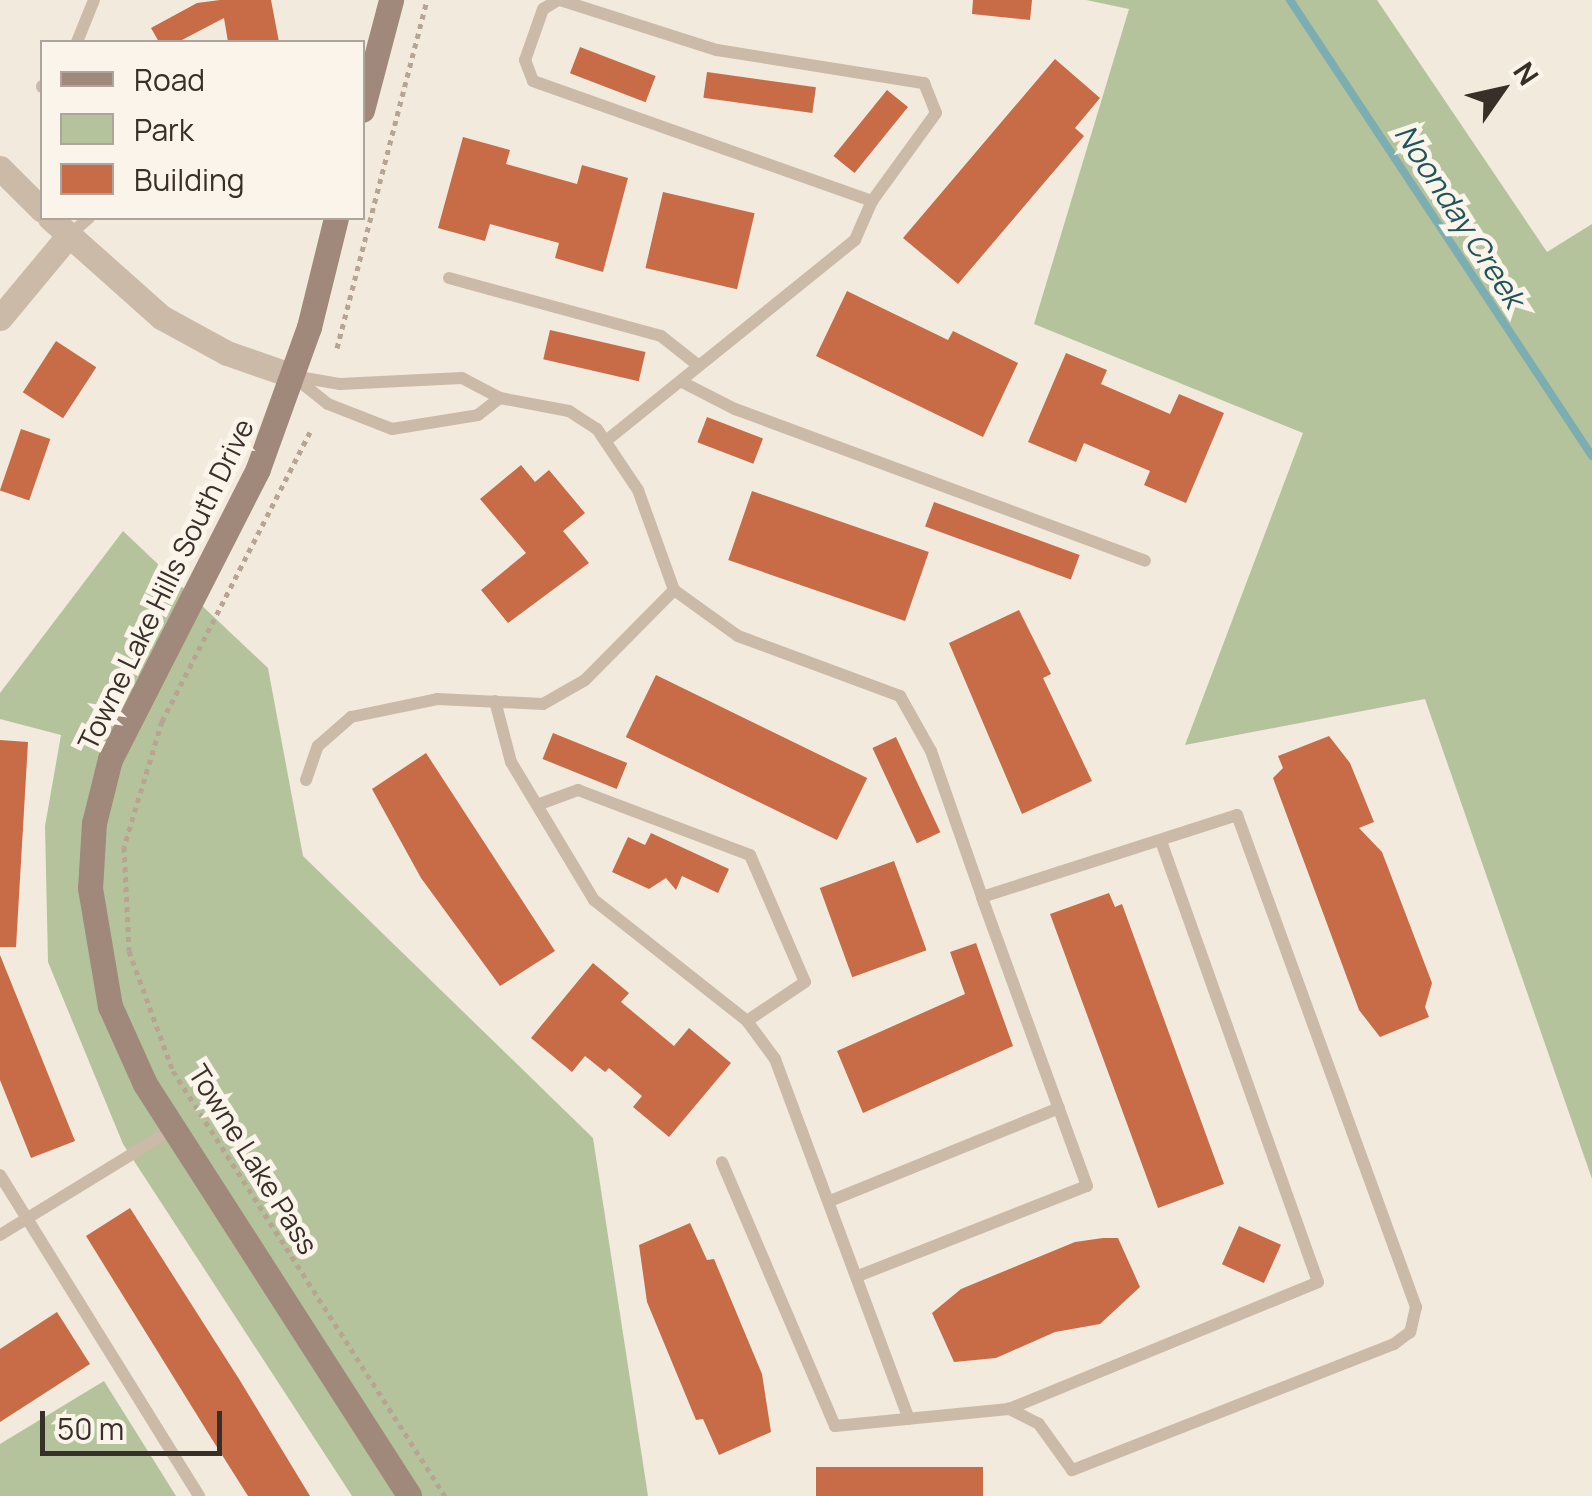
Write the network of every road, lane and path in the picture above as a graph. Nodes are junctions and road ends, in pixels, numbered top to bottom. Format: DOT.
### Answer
graph roads {
  1 [pos="94,0"];
  2 [pos="391,0"];
  3 [pos="427,0"];
  4 [pos="559,0"];
  5 [pos="78,40"];
  6 [pos="365,99"];
  7 [pos="0,168"];
  8 [pos="872,201"];
  9 [pos="40,208"];
  10 [pos="52,220"];
  11 [pos="86,220"];
  12 [pos="335,220"];
  13 [pos="68,236"];
  14 [pos="449,278"];
  15 [pos="0,318"];
  16 [pos="337,348"];
  17 [pos="699,366"];
  18 [pos="293,376"];
  19 [pos="682,382"];
  20 [pos="500,398"];
  21 [pos="310,432"];
  22 [pos="606,441"];
  23 [pos="1145,561"];
  24 [pos="674,590"];
  25 [pos="496,701"];
  26 [pos="306,780"];
  27 [pos="537,805"];
  28 [pos="1161,840"];
  29 [pos="982,897"];
  30 [pos="746,1021"];
  31 [pos="1059,1108"];
  32 [pos="173,1129"];
  33 [pos="722,1162"];
  34 [pos="0,1175"];
  35 [pos="830,1201"];
  36 [pos="25,1219"];
  37 [pos="0,1234"];
  38 [pos="858,1276"];
  39 [pos="1009,1410"];
  40 [pos="909,1419"];
  41 [pos="200,1496"];
  42 [pos="409,1496"];
  43 [pos="445,1496"];
  1 -- 5 [label="lane"];
  2 -- 6 [label="street"];
  3 -- 16 [label="path"];
  4 -- 8 [label="lane"];
  4 -- 8 [label="lane"];
  7 -- 9 [label="street"];
  8 -- 17 [label="lane"];
  10 -- 13 [label="street"];
  11 -- 13 [label="lane"];
  12 -- 18 [label="street, Towne Lake Hills South Drive"];
  13 -- 15 [label="street"];
  13 -- 18 [label="street"];
  14 -- 17 [label="lane"];
  17 -- 19 [label="lane"];
  18 -- 20 [label="lane"];
  18 -- 20 [label="lane"];
  18 -- 32 [label="street, Towne Lake Hills South Drive"];
  19 -- 22 [label="lane"];
  19 -- 23 [label="lane"];
  20 -- 22 [label="lane"];
  21 -- 43 [label="path, Towne Lake Pass"];
  22 -- 24 [label="lane"];
  24 -- 25 [label="lane"];
  24 -- 29 [label="lane"];
  25 -- 26 [label="lane"];
  25 -- 27 [label="lane"];
  27 -- 30 [label="lane"];
  27 -- 30 [label="lane"];
  28 -- 29 [label="lane"];
  28 -- 39 [label="lane"];
  28 -- 39 [label="lane"];
  29 -- 31 [label="lane"];
  30 -- 35 [label="lane"];
  31 -- 35 [label="lane"];
  31 -- 38 [label="lane"];
  32 -- 36 [label="lane"];
  32 -- 42 [label="street, Towne Lake Hills South Drive"];
  33 -- 40 [label="lane"];
  34 -- 36 [label="lane"];
  35 -- 38 [label="lane"];
  36 -- 37 [label="lane"];
  36 -- 41 [label="lane"];
  38 -- 40 [label="lane"];
  39 -- 40 [label="lane"];
}
